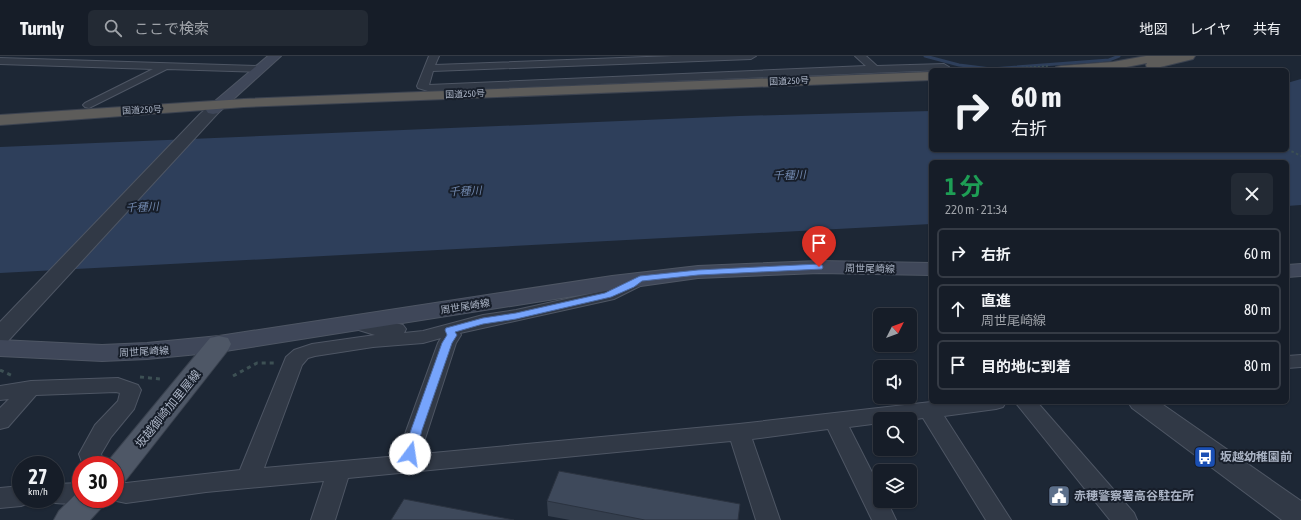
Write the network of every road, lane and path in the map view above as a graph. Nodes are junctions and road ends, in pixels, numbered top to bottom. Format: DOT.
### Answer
graph roads {
  1 [pos="184,56"];
  2 [pos="274,56"];
  3 [pos="434,56"];
  4 [pos="751,56"];
  5 [pos="860,56"];
  6 [pos="1166,56"];
  7 [pos="1190,56"];
  8 [pos="686,57"];
  9 [pos="931,57"];
  10 [pos="514,61"];
  11 [pos="0,62"];
  12 [pos="46,63"];
  13 [pos="113,65"];
  14 [pos="165,66"];
  15 [pos="429,68"];
  16 [pos="1057,68"];
  17 [pos="1133,68"];
  18 [pos="260,69"];
  19 [pos="875,69"];
  20 [pos="26,71"];
  21 [pos="81,74"];
  22 [pos="929,76"];
  23 [pos="694,77"];
  24 [pos="929,80"];
  25 [pos="513,84"];
  26 [pos="89,105"];
  27 [pos="213,111"];
  28 [pos="0,120"];
  29 [pos="1289,150"];
  30 [pos="1301,156"];
  31 [pos="929,269"];
  32 [pos="1301,270"];
  33 [pos="1289,271"];
  34 [pos="640,279"];
  35 [pos="355,323"];
  36 [pos="450,330"];
  37 [pos="0,336"];
  38 [pos="219,344"];
  39 [pos="0,348"];
  40 [pos="1301,361"];
  41 [pos="294,362"];
  42 [pos="1289,362"];
  43 [pos="233,376"];
  44 [pos="31,388"];
  45 [pos="0,393"];
  46 [pos="979,404"];
  47 [pos="1027,404"];
  48 [pos="1144,404"];
  49 [pos="929,410"];
  50 [pos="0,421"];
  51 [pos="835,421"];
  52 [pos="739,432"];
  53 [pos="92,456"];
  54 [pos="124,459"];
  55 [pos="409,464"];
  56 [pos="338,472"];
  57 [pos="124,475"];
  58 [pos="248,480"];
  59 [pos="12,497"];
  60 [pos="0,498"];
  61 [pos="81,508"];
  62 [pos="1301,517"];
  63 [pos="70,520"];
  64 [pos="323,520"];
  65 [pos="768,520"];
  66 [pos="884,520"];
  67 [pos="999,520"];
  68 [pos="1125,520"];
  1 -- 14 [label="street"];
  2 -- 18 [label="main road"];
  3 -- 15 [label="street"];
  4 -- 8 [label="street"];
  5 -- 19 [label="street"];
  6 -- 16 [label="highway"];
  7 -- 17 [label="highway"];
  8 -- 10 [label="street"];
  8 -- 23 [label="street"];
  9 -- 19 [label="street"];
  10 -- 15 [label="street"];
  10 -- 25 [label="street"];
  11 -- 12 [label="street"];
  12 -- 13 [label="street"];
  12 -- 20 [label="street"];
  13 -- 14 [label="street"];
  13 -- 21 [label="street"];
  14 -- 18 [label="street"];
  14 -- 26 [label="street"];
  15 -- 25 [label="street"];
  18 -- 27 [label="main road"];
  19 -- 23 [label="street"];
  22 -- 27 [label="highway, 国道250号"];
  23 -- 25 [label="street"];
  24 -- 27 [label="highway, 国道250号"];
  27 -- 28 [label="highway, 国道250号"];
  27 -- 37 [label="street"];
  29 -- 30 [label="path"];
  31 -- 34 [label="main road, 周世尾崎線"];
  32 -- 33 [label="main road"];
  34 -- 35 [label="main road, 周世尾崎線"];
  34 -- 36 [label="street"];
  35 -- 36 [label="street"];
  35 -- 38 [label="main road, 周世尾崎線"];
  36 -- 41 [label="street"];
  36 -- 55 [label="street"];
  38 -- 39 [label="main road, 周世尾崎線"];
  38 -- 54 [label="main road, 坂越御崎加里屋線"];
  40 -- 42 [label="street"];
  41 -- 43 [label="path"];
  41 -- 58 [label="street"];
  44 -- 45 [label="street"];
  44 -- 50 [label="street"];
  44 -- 53 [label="street"];
  46 -- 49 [label="street"];
  47 -- 68 [label="street"];
  48 -- 62 [label="street"];
  49 -- 51 [label="street"];
  49 -- 67 [label="street"];
  51 -- 52 [label="street"];
  51 -- 66 [label="street"];
  52 -- 55 [label="street"];
  52 -- 65 [label="street"];
  55 -- 56 [label="street"];
  56 -- 58 [label="street"];
  56 -- 64 [label="street"];
  57 -- 58 [label="street"];
  59 -- 60 [label="street"];
  61 -- 63 [label="main road"];
}
